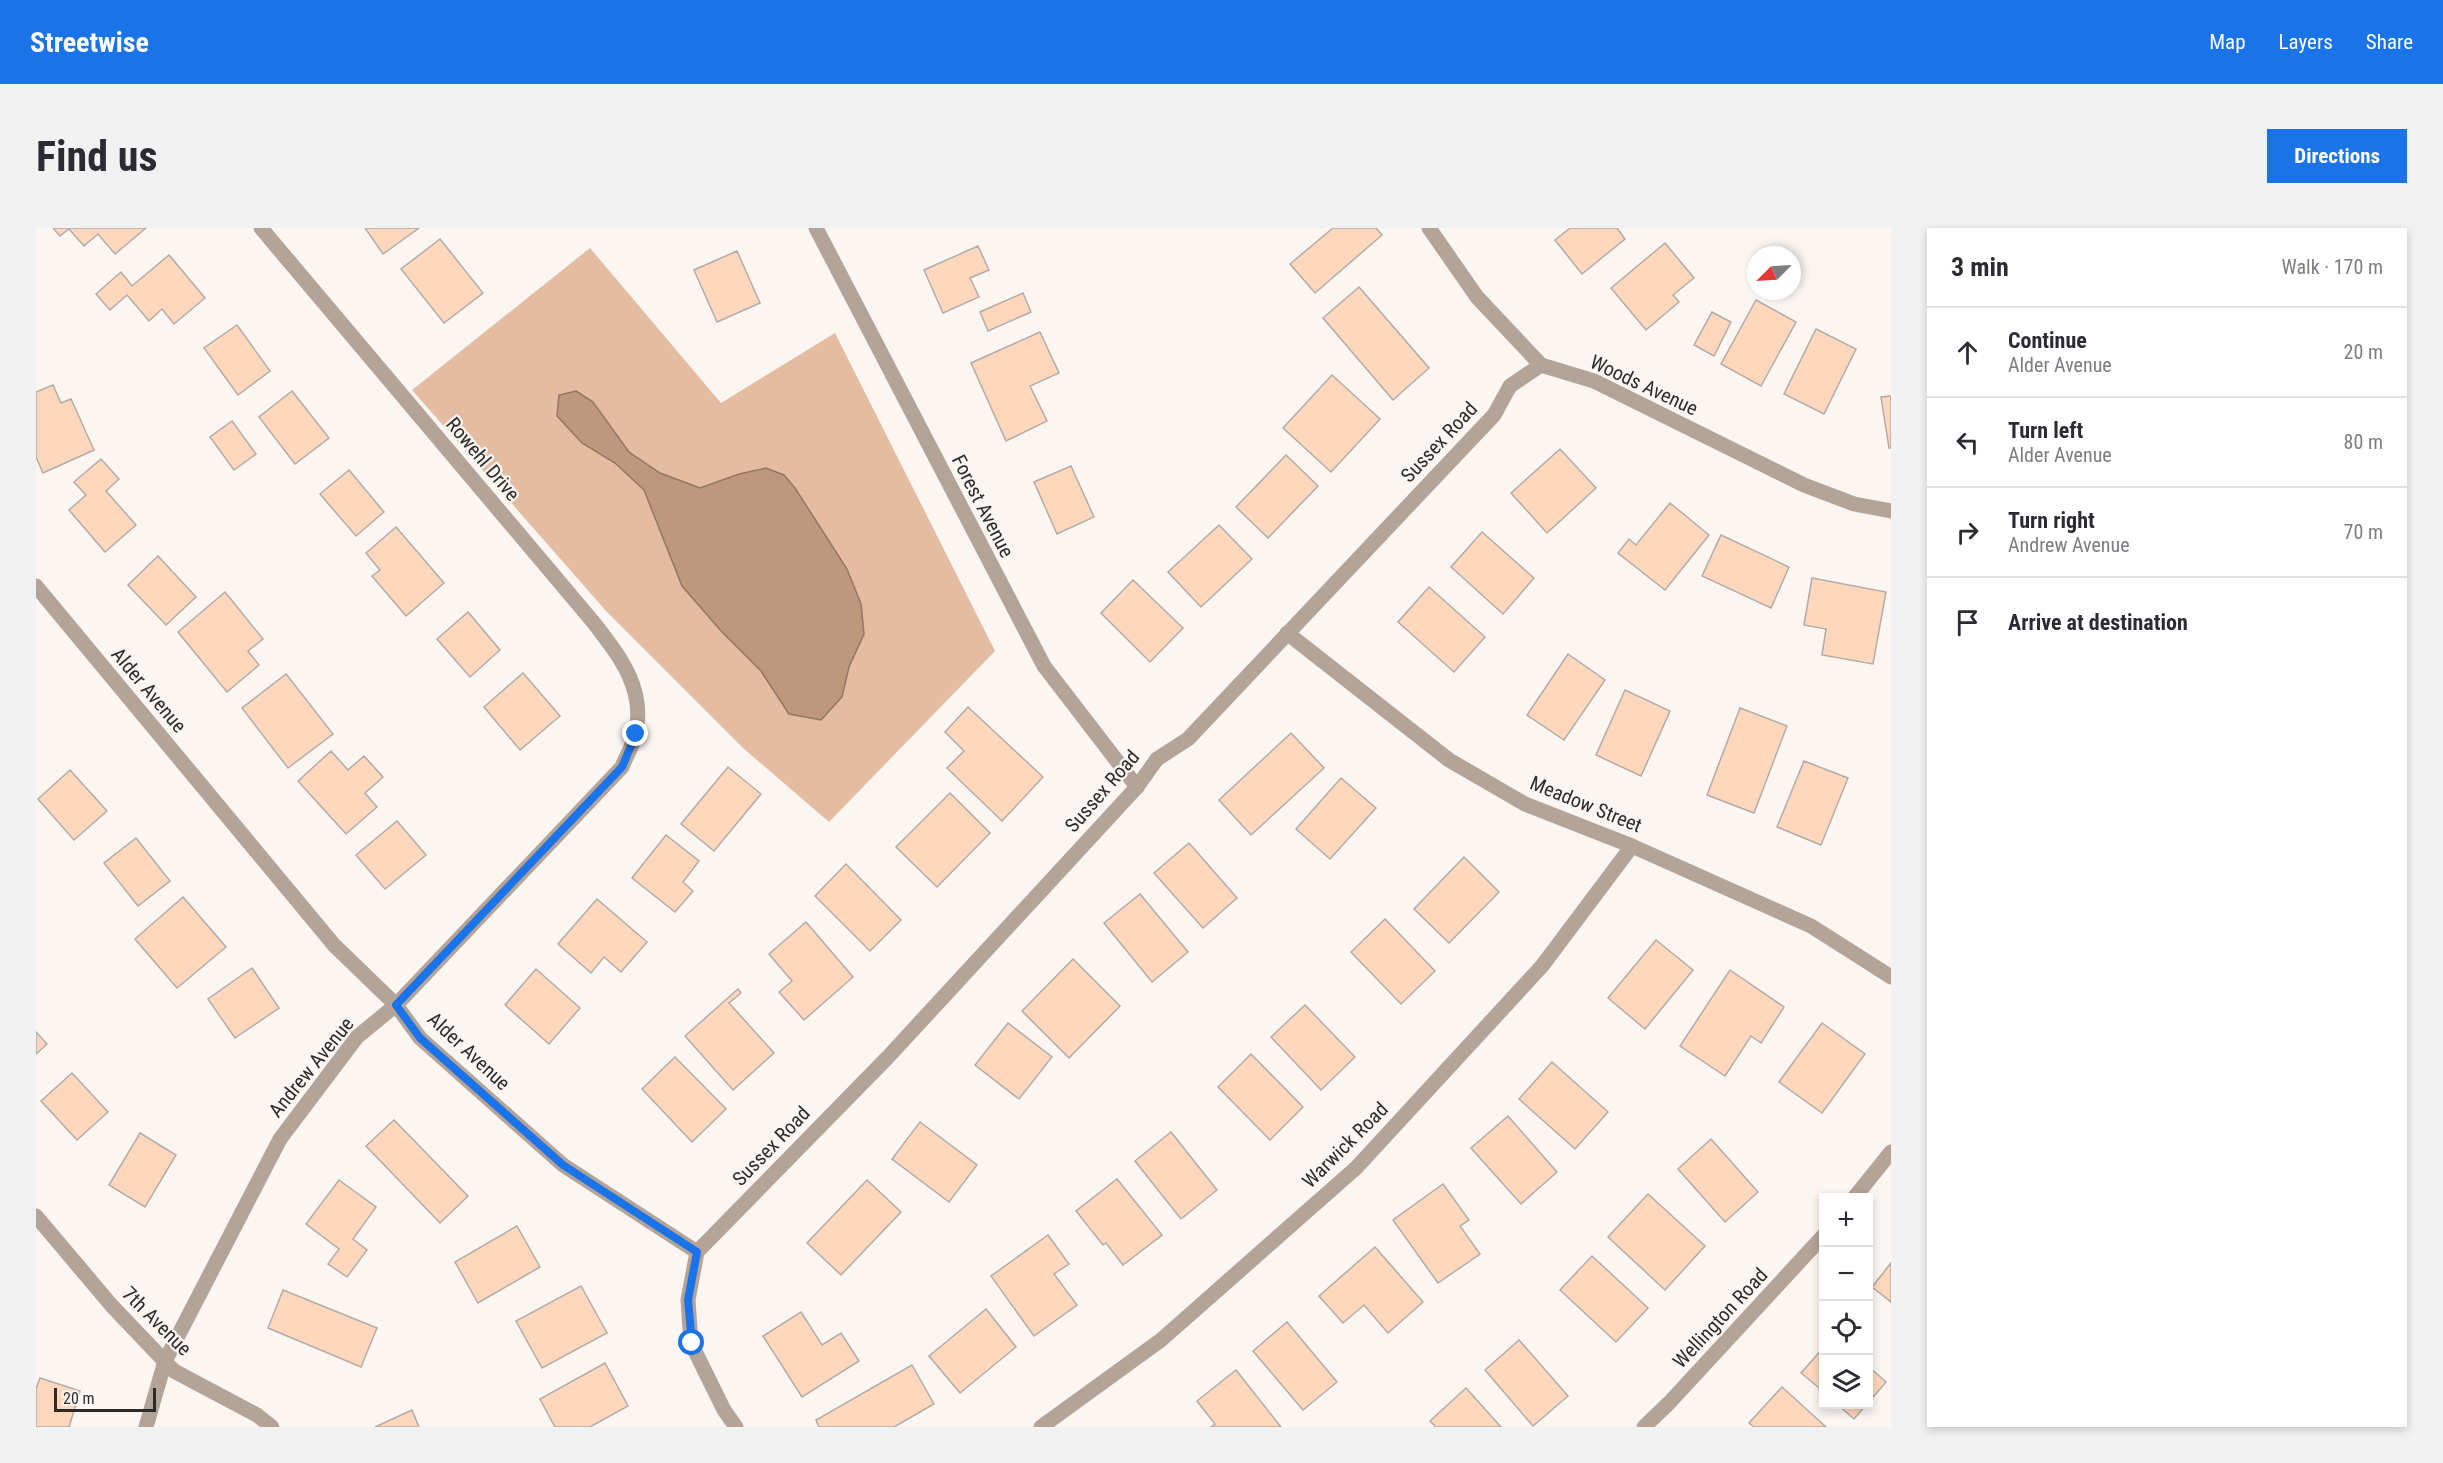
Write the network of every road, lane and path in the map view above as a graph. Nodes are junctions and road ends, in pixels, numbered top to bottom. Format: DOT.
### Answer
graph roads {
  1 [pos="261,228"];
  2 [pos="816,228"];
  3 [pos="1429,228"];
  4 [pos="1540,365"];
  5 [pos="1891,511"];
  6 [pos="36,586"];
  7 [pos="1287,633"];
  8 [pos="636,734"];
  9 [pos="1137,788"];
  10 [pos="1632,846"];
  11 [pos="1891,976"];
  12 [pos="396,1005"];
  13 [pos="1891,1152"];
  14 [pos="1857,1193"];
  15 [pos="36,1216"];
  16 [pos="1819,1240"];
  17 [pos="697,1252"];
  18 [pos="165,1361"];
  19 [pos="146,1427"];
  20 [pos="272,1427"];
  21 [pos="736,1427"];
  22 [pos="1041,1427"];
  23 [pos="1644,1427"];
  1 -- 8 [label="street, Rowehl Drive"];
  2 -- 9 [label="street, Forest Avenue"];
  3 -- 4 [label="street"];
  4 -- 5 [label="street, Woods Avenue"];
  4 -- 7 [label="street, Sussex Road"];
  6 -- 12 [label="street, Alder Avenue"];
  7 -- 9 [label="street, Sussex Road"];
  7 -- 10 [label="street, Meadow Street"];
  8 -- 12 [label="street, Andrew Avenue"];
  9 -- 17 [label="street, Sussex Road"];
  10 -- 11 [label="street, Meadow Street"];
  10 -- 22 [label="street, Warwick Road"];
  12 -- 17 [label="street, Alder Avenue"];
  12 -- 18 [label="street, Andrew Avenue"];
  13 -- 14 [label="street"];
  15 -- 18 [label="street, 7th Avenue"];
  16 -- 23 [label="street, Wellington Road"];
  17 -- 21 [label="street"];
  18 -- 19 [label="street, Andrew Avenue"];
  18 -- 20 [label="street, 7th Avenue"];
}
